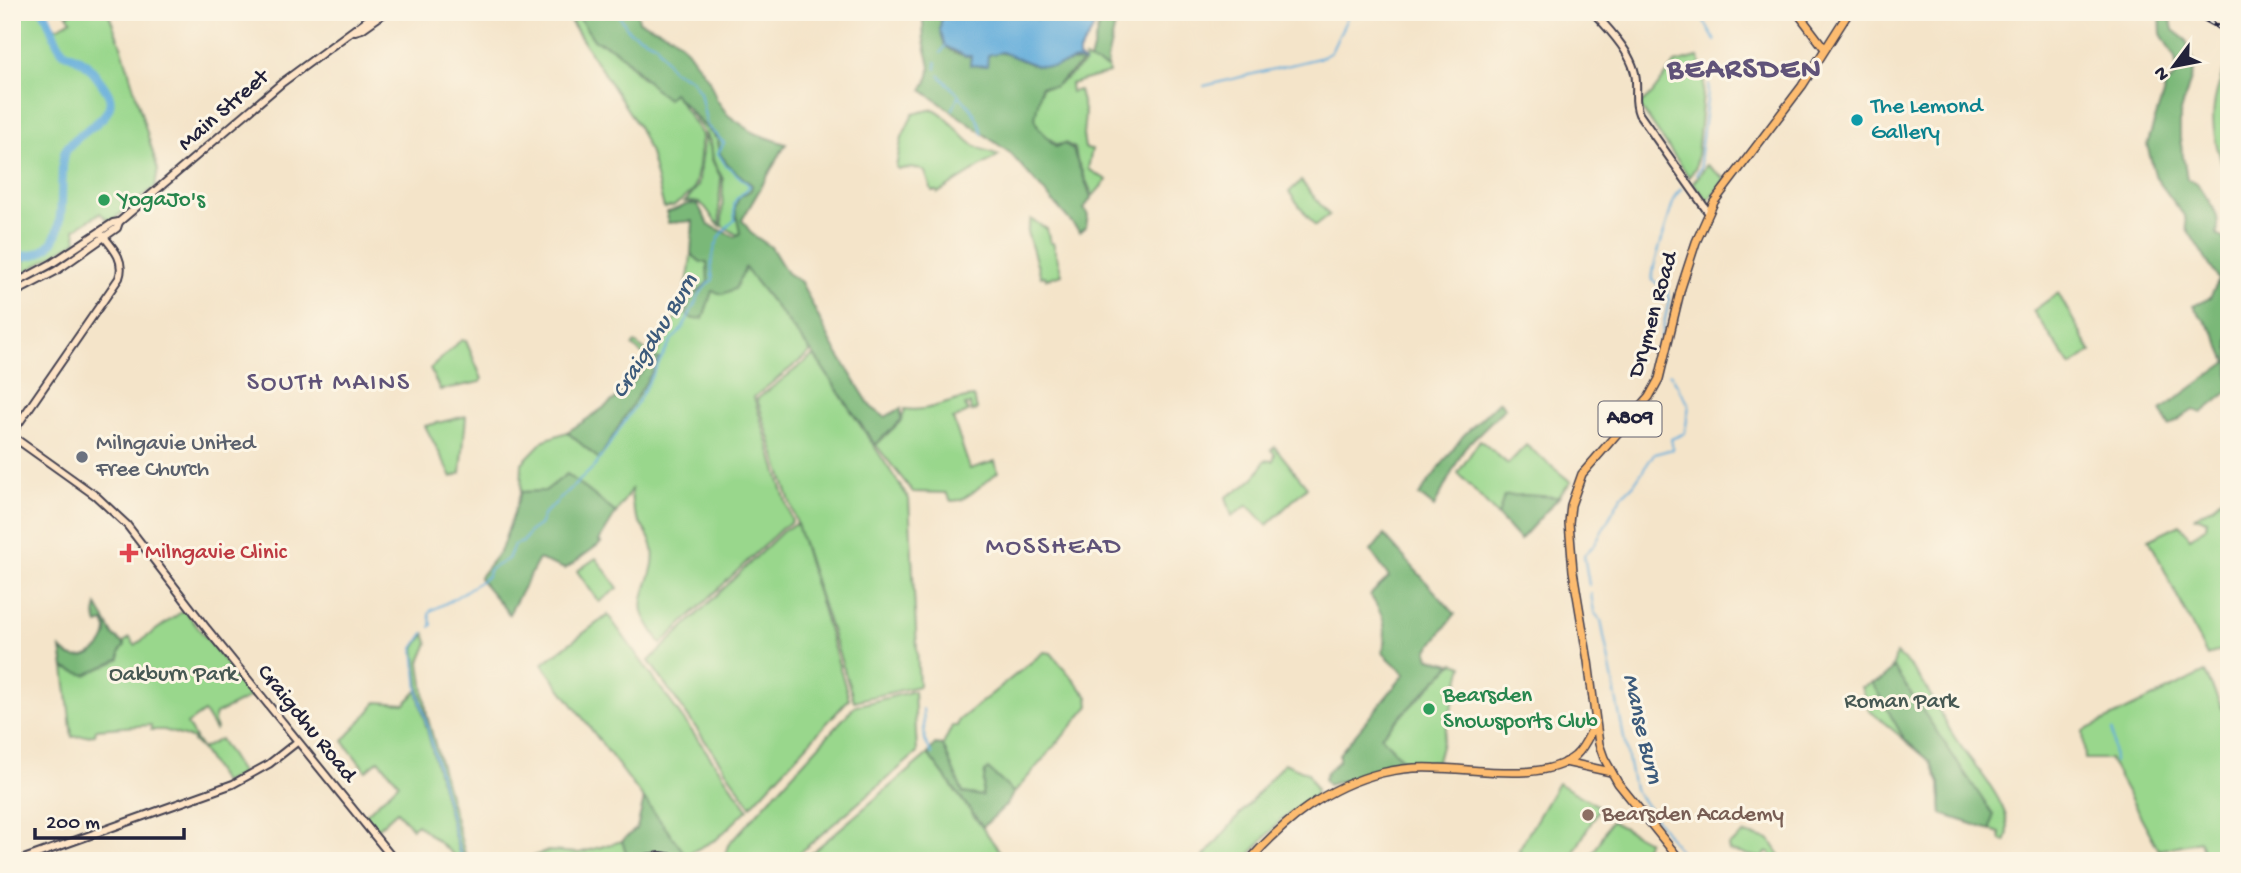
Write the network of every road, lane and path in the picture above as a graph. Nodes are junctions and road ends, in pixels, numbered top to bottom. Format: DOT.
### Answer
graph roads {
  1 [pos="378,12"];
  2 [pos="386,12"];
  3 [pos="1592,12"];
  4 [pos="1797,12"];
  5 [pos="1849,12"];
  6 [pos="355,31"];
  7 [pos="1825,49"];
  8 [pos="1708,212"];
  9 [pos="102,235"];
  10 [pos="12,285"];
  11 [pos="12,294"];
  12 [pos="12,435"];
  13 [pos="1595,723"];
  14 [pos="297,742"];
  15 [pos="1565,762"];
  16 [pos="1611,772"];
  17 [pos="18,861"];
  18 [pos="395,861"];
  19 [pos="618,861"];
  20 [pos="694,861"];
  21 [pos="1249,861"];
  22 [pos="1681,861"];
  1 -- 6 [label="main road, Main Street"];
  2 -- 6 [label="main road, Main Street"];
  3 -- 8 [label="main road"];
  4 -- 7 [label="main road"];
  5 -- 7 [label="main road, Drymen Road / A809"];
  6 -- 9 [label="main road, Main Street"];
  7 -- 8 [label="main road, Drymen Road / A809"];
  8 -- 13 [label="main road, Drymen Road / A809"];
  9 -- 10 [label="main road, Main Street"];
  9 -- 11 [label="main road, Main Street"];
  9 -- 12 [label="main road"];
  12 -- 14 [label="main road, Craigdhu Road"];
  13 -- 15 [label="main road"];
  13 -- 16 [label="main road, Drymen Road"];
  14 -- 17 [label="main road"];
  14 -- 18 [label="main road, Craigdhu Road"];
  15 -- 16 [label="main road"];
  15 -- 21 [label="main road"];
  16 -- 22 [label="main road, Drymen Road"];
  19 -- 20 [label="main road"];
}
